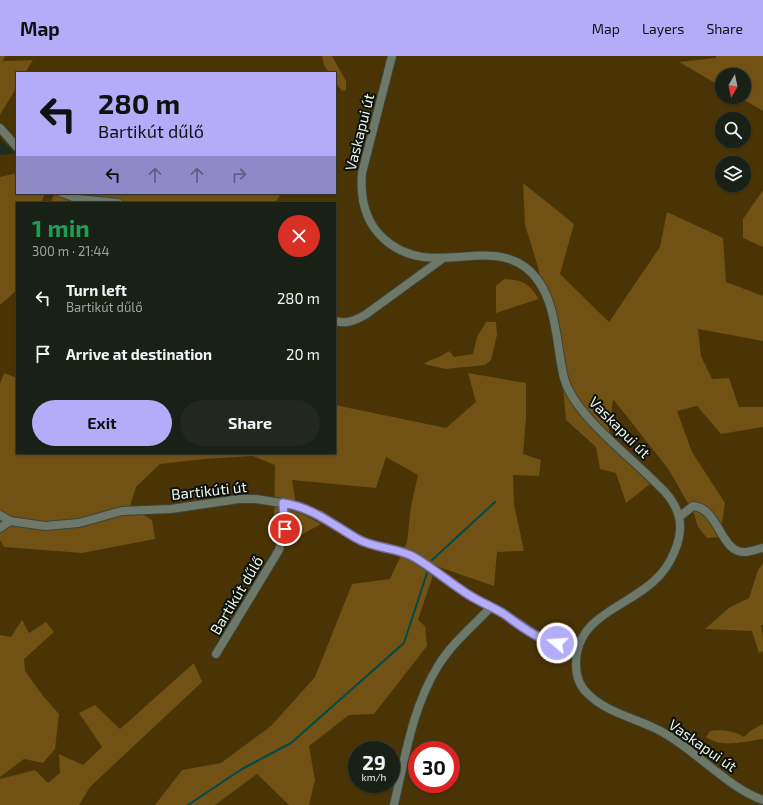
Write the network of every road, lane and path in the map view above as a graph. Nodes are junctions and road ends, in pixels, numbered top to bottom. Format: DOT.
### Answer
graph roads {
  1 [pos="392,56"];
  2 [pos="0,128"];
  3 [pos="16,145"];
  4 [pos="65,194"];
  5 [pos="108,202"];
  6 [pos="442,259"];
  7 [pos="336,321"];
  8 [pos="283,503"];
  9 [pos="0,515"];
  10 [pos="679,517"];
  11 [pos="10,521"];
  12 [pos="0,528"];
  13 [pos="763,548"];
  14 [pos="491,607"];
  15 [pos="579,641"];
  16 [pos="216,654"];
  17 [pos="763,800"];
  18 [pos="394,805"];
  1 -- 6 [label="street, Vaskapui út"];
  2 -- 3 [label="street"];
  4 -- 5 [label="street"];
  6 -- 7 [label="street"];
  6 -- 10 [label="street, Vaskapui út"];
  8 -- 11 [label="street, Bartikúti út"];
  8 -- 14 [label="street, Bartikúti út"];
  8 -- 16 [label="street, Bartikút dűlő"];
  9 -- 11 [label="street"];
  10 -- 13 [label="street"];
  10 -- 15 [label="street, Vaskapui út"];
  11 -- 12 [label="street"];
  14 -- 15 [label="street, Bartikúti út"];
  14 -- 18 [label="street"];
  15 -- 17 [label="street, Vaskapui út"];
}
